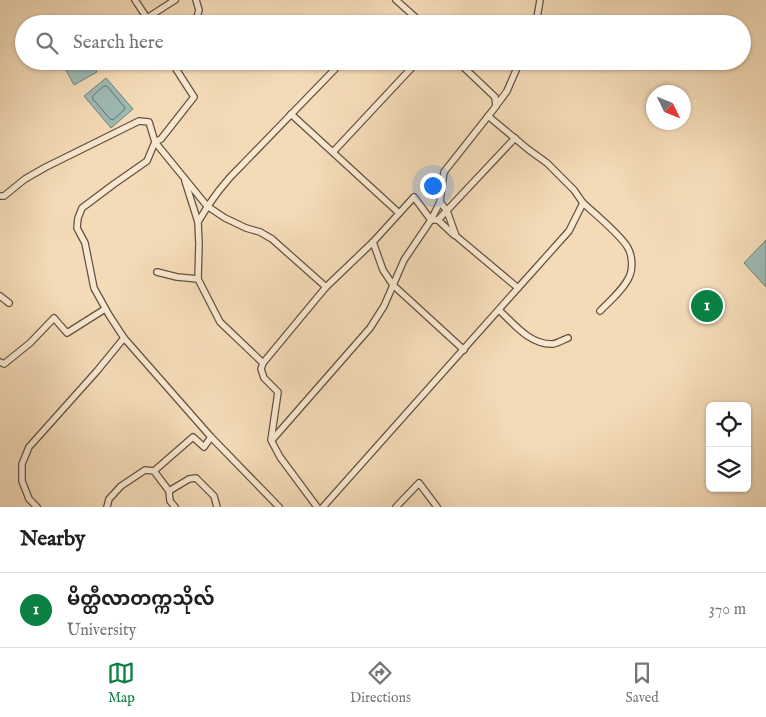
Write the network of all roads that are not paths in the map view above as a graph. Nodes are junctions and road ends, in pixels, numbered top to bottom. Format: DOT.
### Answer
graph roads {
  1 [pos="136,0"];
  2 [pos="175,0"];
  3 [pos="196,0"];
  4 [pos="396,0"];
  5 [pos="540,0"];
  6 [pos="145,15"];
  7 [pos="152,15"];
  8 [pos="198,15"];
  9 [pos="413,15"];
  10 [pos="538,15"];
  11 [pos="177,70"];
  12 [pos="334,70"];
  13 [pos="410,70"];
  14 [pos="466,70"];
  15 [pos="516,70"];
  16 [pos="496,106"];
  17 [pos="291,114"];
  18 [pos="488,116"];
  19 [pos="515,138"];
  20 [pos="155,142"];
  21 [pos="333,152"];
  22 [pos="183,176"];
  23 [pos="0,196"];
  24 [pos="440,202"];
  25 [pos="583,204"];
  26 [pos="207,206"];
  27 [pos="447,211"];
  28 [pos="399,213"];
  29 [pos="431,220"];
  30 [pos="438,220"];
  31 [pos="198,222"];
  32 [pos="456,236"];
  33 [pos="373,242"];
  34 [pos="157,272"];
  35 [pos="198,279"];
  36 [pos="393,285"];
  37 [pos="326,287"];
  38 [pos="518,288"];
  39 [pos="0,296"];
  40 [pos="9,304"];
  41 [pos="105,309"];
  42 [pos="499,310"];
  43 [pos="600,311"];
  44 [pos="124,338"];
  45 [pos="568,338"];
  46 [pos="464,350"];
  47 [pos="0,362"];
  48 [pos="264,363"];
  49 [pos="210,437"];
  50 [pos="271,440"];
  51 [pos="154,471"];
  52 [pos="168,491"];
  53 [pos="37,507"];
  54 [pos="107,507"];
  55 [pos="175,507"];
  56 [pos="217,507"];
  57 [pos="279,507"];
  58 [pos="317,507"];
  59 [pos="323,507"];
  60 [pos="396,507"];
  61 [pos="436,507"];
  1 -- 6 [label="street"];
  2 -- 7 [label="street"];
  3 -- 8 [label="street"];
  4 -- 9 [label="street"];
  5 -- 10 [label="street"];
  11 -- 20 [label="street"];
  12 -- 17 [label="street"];
  13 -- 21 [label="street"];
  14 -- 16 [label="street"];
  15 -- 16 [label="street"];
  16 -- 18 [label="street"];
  17 -- 21 [label="street"];
  17 -- 26 [label="street"];
  18 -- 19 [label="street"];
  18 -- 24 [label="street"];
  19 -- 25 [label="street"];
  19 -- 27 [label="street"];
  20 -- 22 [label="street"];
  20 -- 23 [label="street"];
  20 -- 41 [label="street"];
  21 -- 28 [label="street"];
  22 -- 26 [label="street"];
  22 -- 31 [label="street"];
  24 -- 27 [label="street"];
  24 -- 29 [label="street"];
  25 -- 38 [label="street"];
  25 -- 43 [label="street"];
  26 -- 31 [label="street"];
  26 -- 37 [label="street"];
  27 -- 30 [label="street"];
  27 -- 32 [label="street"];
  28 -- 29 [label="street"];
  28 -- 33 [label="street"];
  29 -- 30 [label="street"];
  29 -- 36 [label="street"];
  30 -- 32 [label="street"];
  31 -- 35 [label="street"];
  32 -- 38 [label="street"];
  33 -- 36 [label="street"];
  33 -- 37 [label="street"];
  34 -- 35 [label="street"];
  35 -- 48 [label="street"];
  36 -- 46 [label="street"];
  36 -- 50 [label="street"];
  37 -- 48 [label="street"];
  38 -- 42 [label="street"];
  39 -- 40 [label="street"];
  41 -- 44 [label="street"];
  41 -- 47 [label="street"];
  42 -- 45 [label="street"];
  42 -- 46 [label="street"];
  44 -- 49 [label="street"];
  44 -- 53 [label="street"];
  46 -- 59 [label="street"];
  48 -- 50 [label="street"];
  49 -- 51 [label="street"];
  49 -- 57 [label="street"];
  50 -- 58 [label="street"];
  51 -- 52 [label="street"];
  51 -- 54 [label="street"];
  52 -- 55 [label="street"];
  52 -- 56 [label="street"];
  60 -- 61 [label="street"];
}
